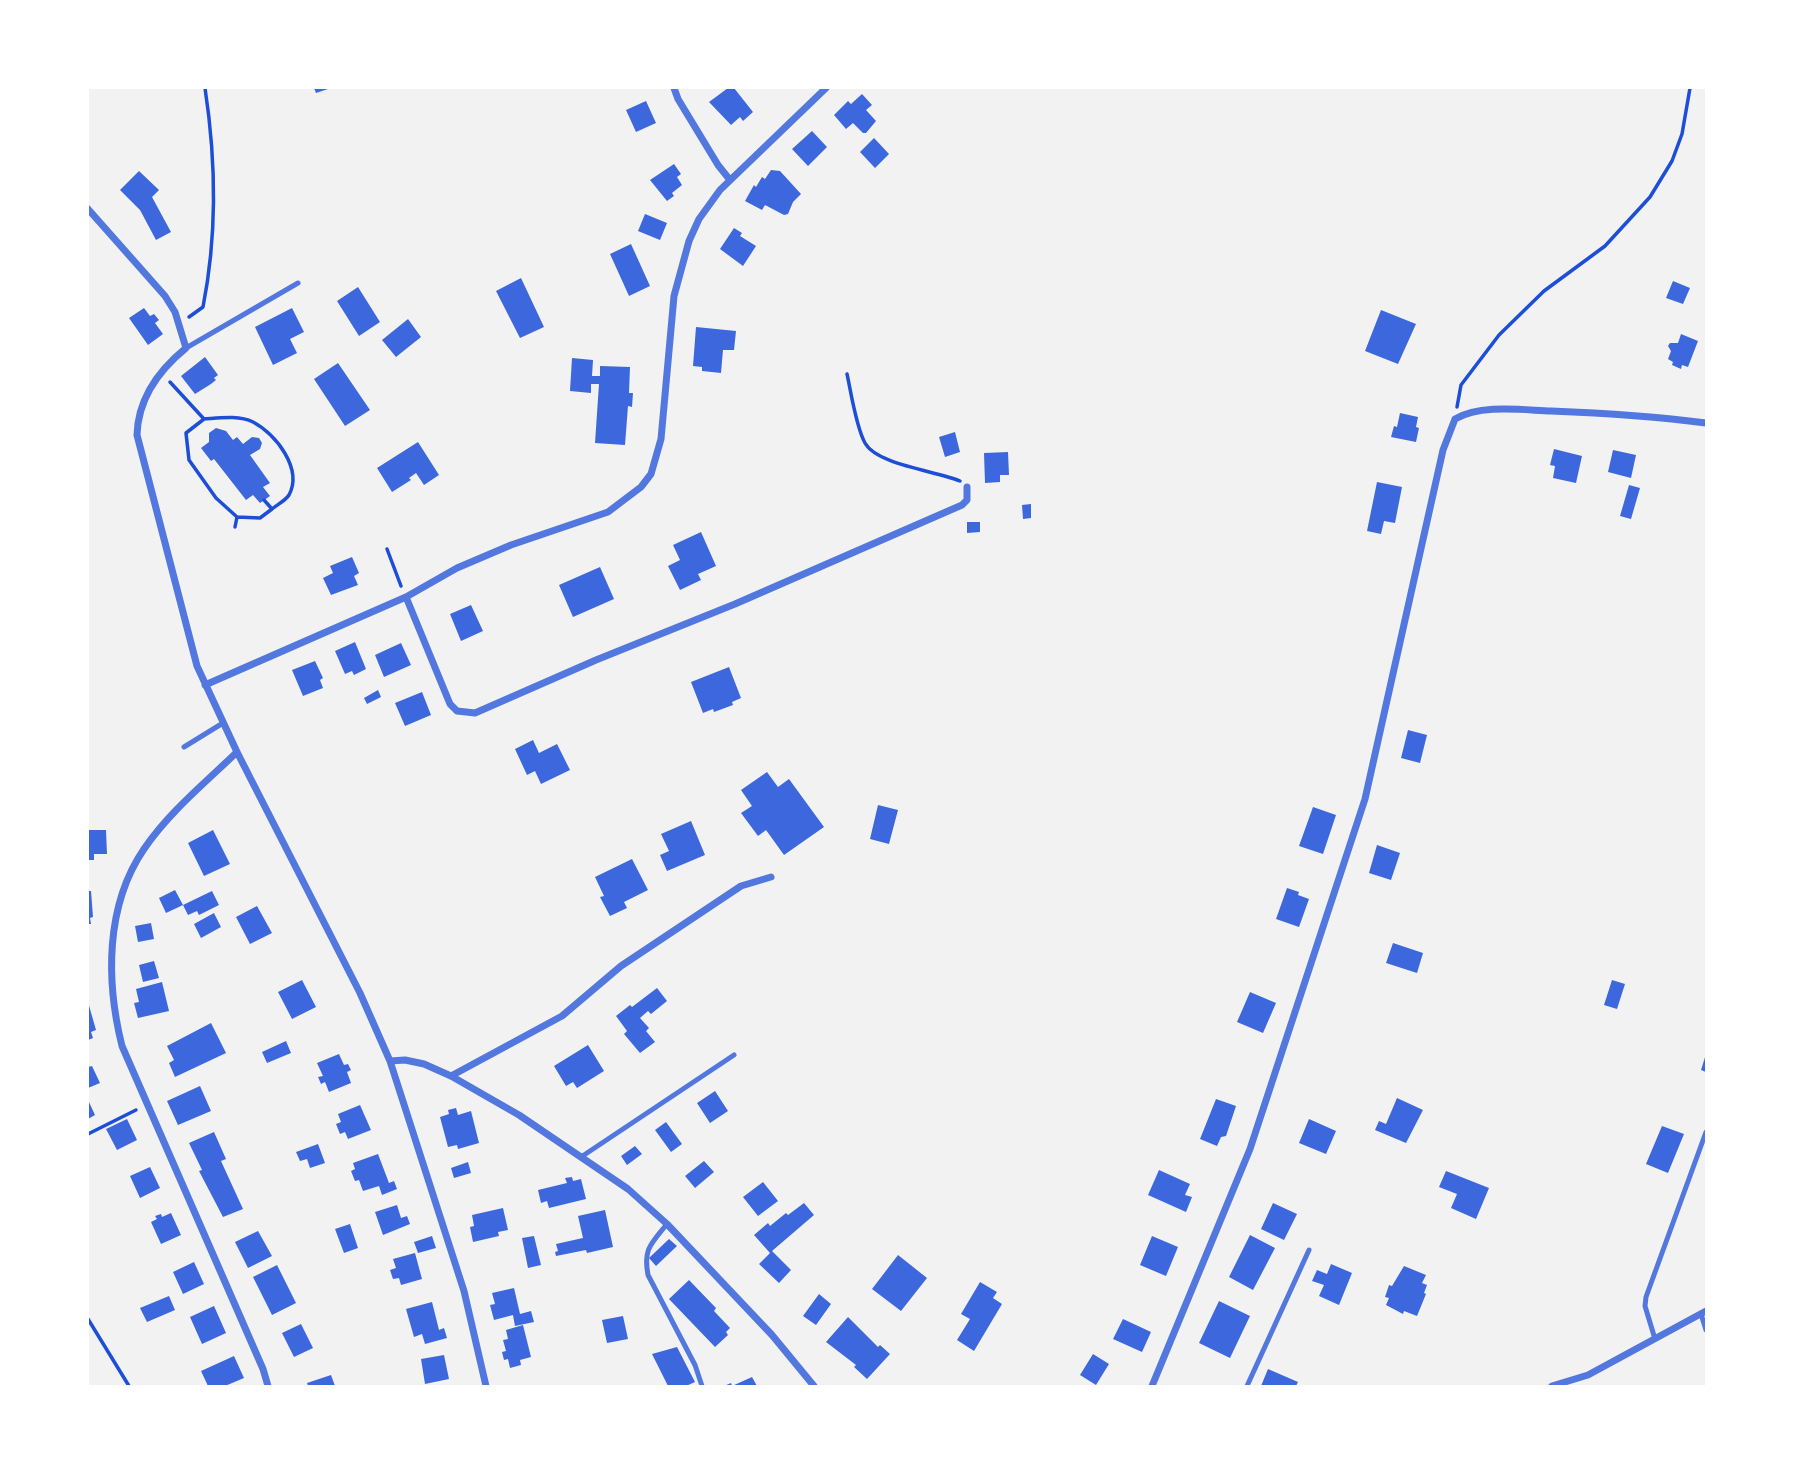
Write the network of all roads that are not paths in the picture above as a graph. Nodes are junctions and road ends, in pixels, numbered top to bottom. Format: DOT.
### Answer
graph roads {
  1 [pos="674,88"];
  2 [pos="826,88"];
  3 [pos="730,180"];
  4 [pos="88,209"];
  5 [pos="298,284"];
  6 [pos="187,348"];
  7 [pos="1706,423"];
  8 [pos="967,487"];
  9 [pos="405,597"];
  10 [pos="205,685"];
  11 [pos="223,723"];
  12 [pos="184,747"];
  13 [pos="237,752"];
  14 [pos="771,877"];
  15 [pos="734,1055"];
  16 [pos="390,1061"];
  17 [pos="451,1076"];
  18 [pos="1706,1132"];
  19 [pos="580,1157"];
  20 [pos="667,1224"];
  21 [pos="1309,1250"];
  22 [pos="1704,1312"];
  23 [pos="1706,1330"];
  24 [pos="1656,1339"];
  25 [pos="268,1387"];
  26 [pos="486,1387"];
  27 [pos="702,1387"];
  28 [pos="814,1387"];
  29 [pos="1152,1387"];
  30 [pos="1247,1387"];
  31 [pos="1552,1387"];
  1 -- 3 [label="street"];
  2 -- 3 [label="street"];
  3 -- 9 [label="street"];
  4 -- 6 [label="street"];
  5 -- 6 [label="lane"];
  6 -- 10 [label="street"];
  7 -- 29 [label="street"];
  8 -- 9 [label="street"];
  9 -- 10 [label="street"];
  10 -- 11 [label="street"];
  11 -- 12 [label="lane"];
  11 -- 13 [label="street"];
  13 -- 16 [label="street"];
  13 -- 25 [label="street"];
  14 -- 17 [label="street"];
  15 -- 19 [label="lane"];
  16 -- 17 [label="street"];
  16 -- 26 [label="street"];
  17 -- 19 [label="street"];
  18 -- 24 [label="lane"];
  19 -- 20 [label="street"];
  20 -- 27 [label="lane"];
  20 -- 28 [label="street"];
  21 -- 30 [label="lane"];
  22 -- 23 [label="lane"];
  22 -- 24 [label="street"];
  24 -- 31 [label="street"];
}
